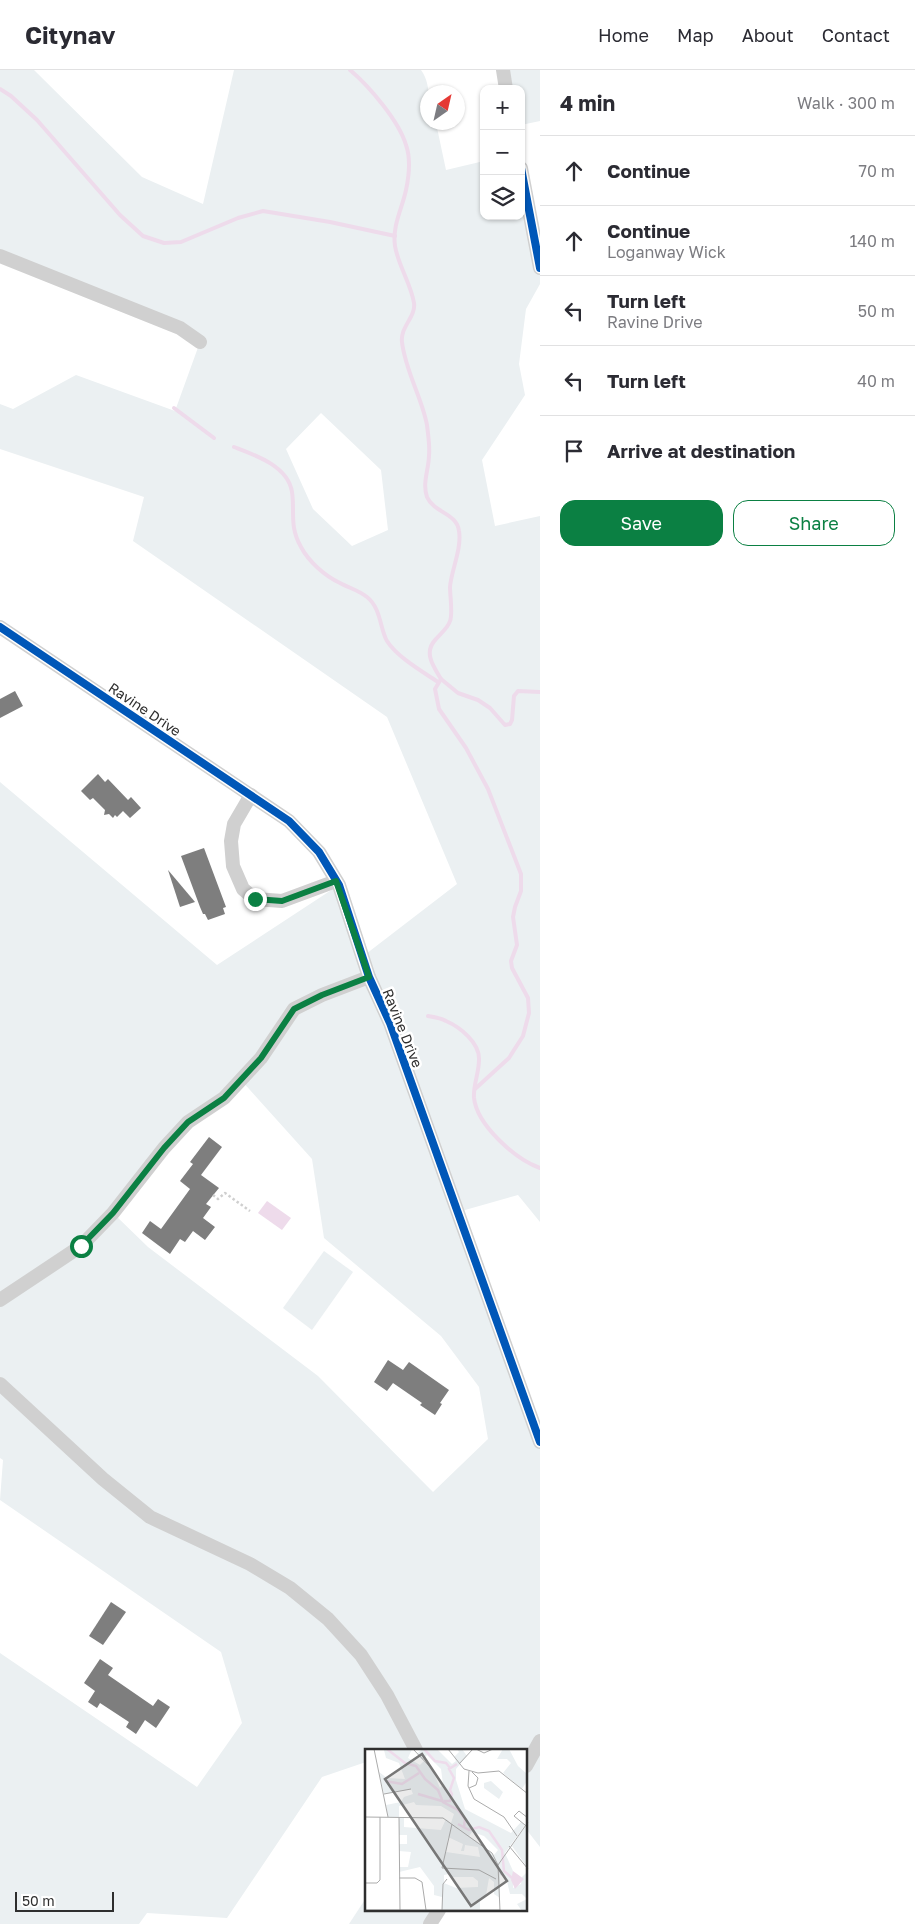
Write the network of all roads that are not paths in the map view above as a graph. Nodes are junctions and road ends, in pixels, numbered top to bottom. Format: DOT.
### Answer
graph roads {
  1 [pos="503,70"];
  2 [pos="505,85"];
  3 [pos="522,175"];
  4 [pos="0,256"];
  5 [pos="540,268"];
  6 [pos="200,342"];
  7 [pos="0,627"];
  8 [pos="251,795"];
  9 [pos="336,881"];
  10 [pos="369,977"];
  11 [pos="0,1300"];
  12 [pos="0,1384"];
  13 [pos="540,1442"];
  14 [pos="540,1741"];
  15 [pos="415,1749"];
  16 [pos="528,1762"];
  17 [pos="438,1912"];
  18 [pos="430,1924"];
  1 -- 2 [label="street"];
  3 -- 5 [label="street"];
  4 -- 6 [label="street"];
  7 -- 8 [label="street, Ravine Drive"];
  8 -- 9 [label="street, Ravine Drive"];
  8 -- 9 [label="street"];
  9 -- 10 [label="street, Ravine Drive"];
  10 -- 11 [label="street"];
  10 -- 13 [label="street, Ravine Drive"];
  12 -- 15 [label="street"];
  14 -- 16 [label="street"];
  17 -- 18 [label="street"];
}
